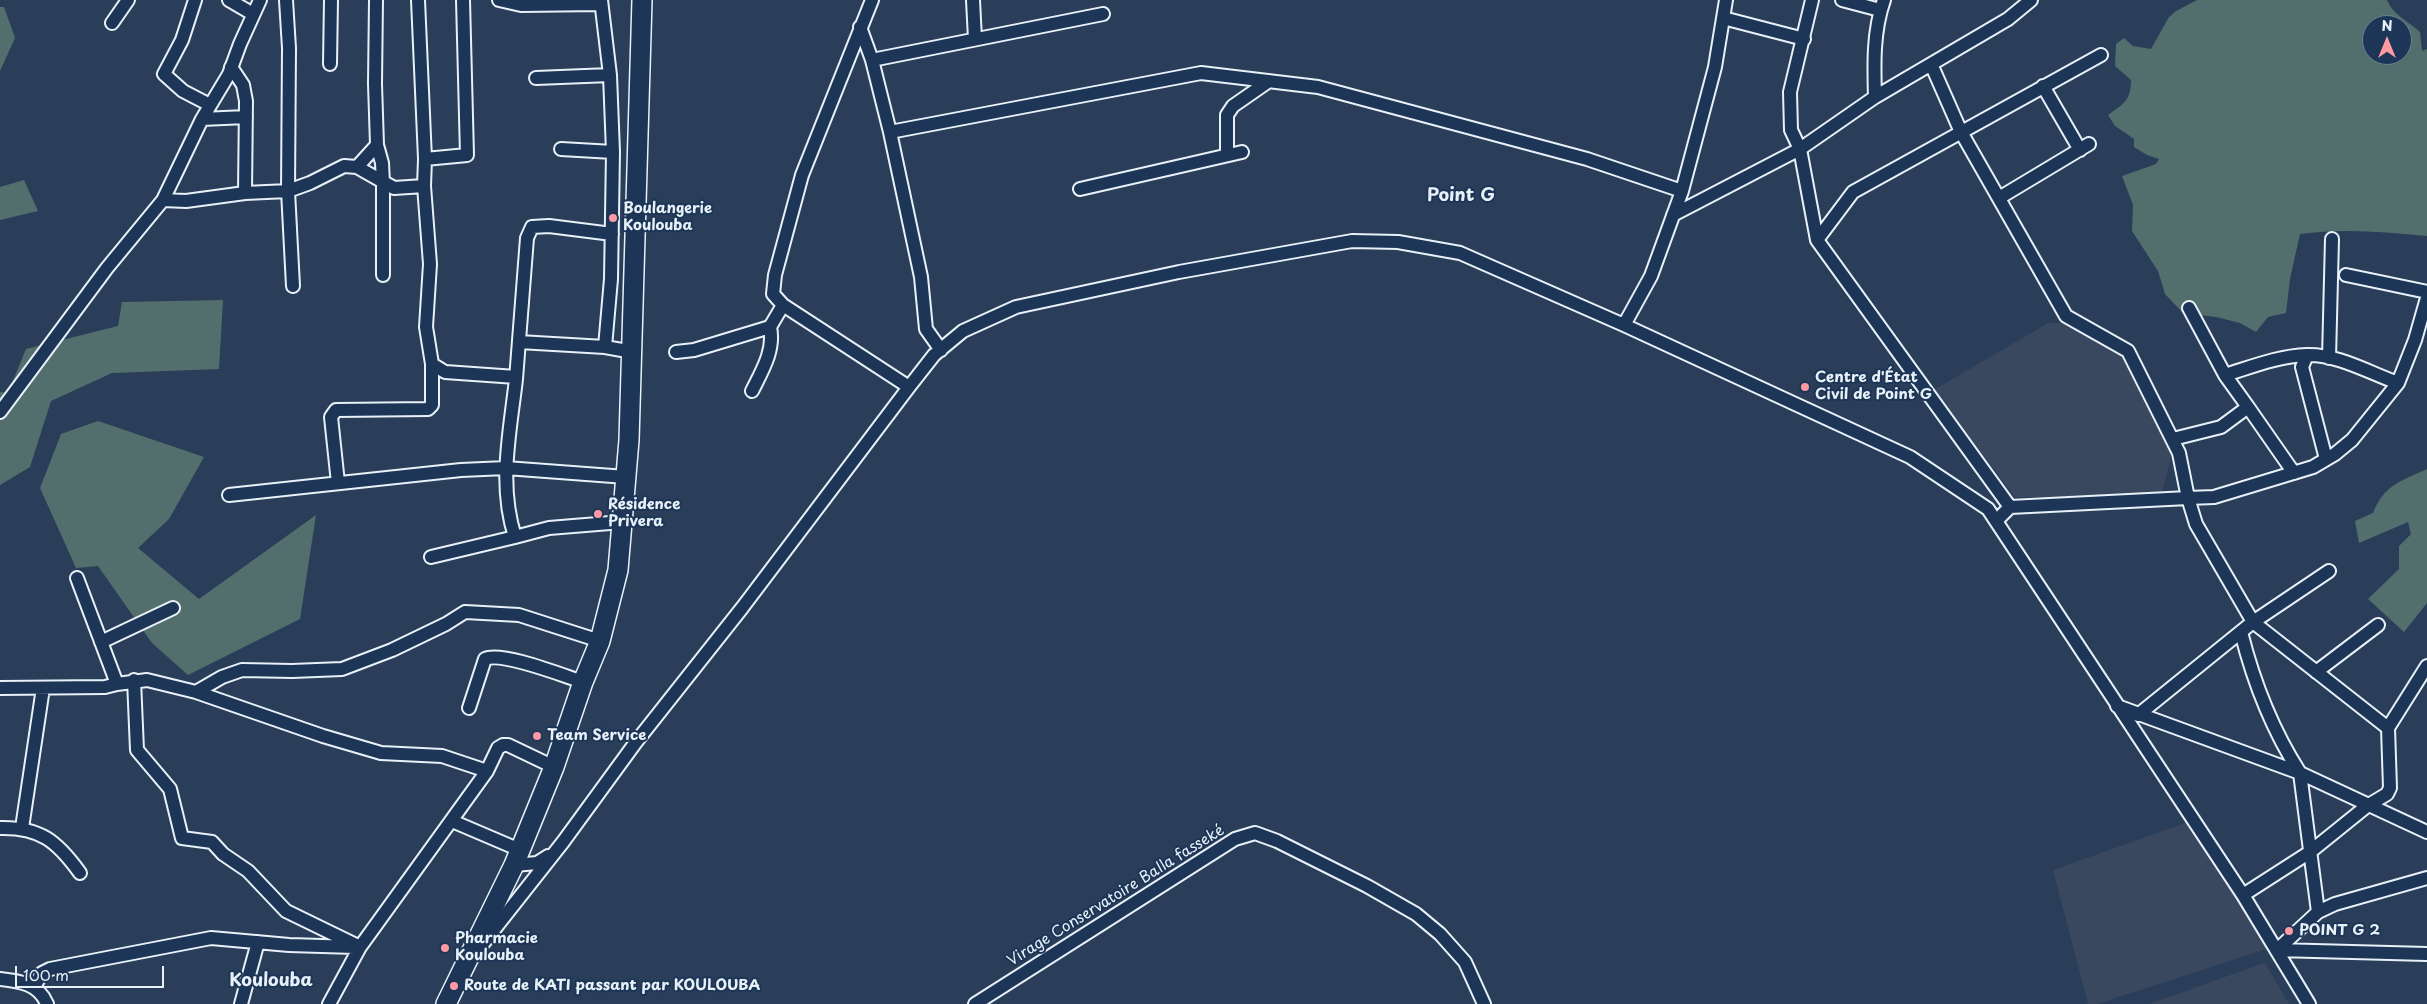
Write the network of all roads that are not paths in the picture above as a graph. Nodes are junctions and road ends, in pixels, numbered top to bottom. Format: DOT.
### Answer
graph roads {
  1 [pos="128,0"];
  2 [pos="195,0"];
  3 [pos="229,0"];
  4 [pos="260,0"];
  5 [pos="286,0"];
  6 [pos="331,0"];
  7 [pos="376,0"];
  8 [pos="418,0"];
  9 [pos="463,0"];
  10 [pos="499,0"];
  11 [pos="642,0"];
  12 [pos="872,0"];
  13 [pos="973,0"];
  14 [pos="1726,0"];
  15 [pos="1812,0"];
  16 [pos="1842,0"];
  17 [pos="2031,0"];
  18 [pos="601,2"];
  19 [pos="1882,5"];
  20 [pos="253,14"];
  21 [pos="1103,14"];
  22 [pos="1723,18"];
  23 [pos="112,22"];
  24 [pos="860,27"];
  25 [pos="975,39"];
  26 [pos="1804,39"];
  27 [pos="2101,55"];
  28 [pos="872,60"];
  29 [pos="330,64"];
  30 [pos="1930,64"];
  31 [pos="231,67"];
  32 [pos="610,74"];
  33 [pos="536,78"];
  34 [pos="1269,81"];
  35 [pos="2043,86"];
  36 [pos="1875,96"];
  37 [pos="210,105"];
  38 [pos="246,116"];
  39 [pos="202,119"];
  40 [pos="890,132"];
  41 [pos="1962,132"];
  42 [pos="376,145"];
  43 [pos="561,149"];
  44 [pos="1800,149"];
  45 [pos="612,152"];
  46 [pos="1242,152"];
  47 [pos="1227,155"];
  48 [pos="425,159"];
  49 [pos="356,167"];
  50 [pos="383,183"];
  51 [pos="424,186"];
  52 [pos="1080,189"];
  53 [pos="288,191"];
  54 [pos="1682,191"];
  55 [pos="245,193"];
  56 [pos="1999,198"];
  57 [pos="162,200"];
  58 [pos="1673,215"];
  59 [pos="612,234"];
  60 [pos="1817,240"];
  61 [pos="2332,240"];
  62 [pos="383,275"];
  63 [pos="2346,275"];
  64 [pos="293,286"];
  65 [pos="2427,292"];
  66 [pos="2427,298"];
  67 [pos="783,305"];
  68 [pos="2189,308"];
  69 [pos="1624,325"];
  70 [pos="770,327"];
  71 [pos="519,342"];
  72 [pos="605,347"];
  73 [pos="941,350"];
  74 [pos="632,352"];
  75 [pos="676,352"];
  76 [pos="2307,355"];
  77 [pos="2329,358"];
  78 [pos="432,364"];
  79 [pos="2224,375"];
  80 [pos="516,378"];
  81 [pos="2398,383"];
  82 [pos="908,387"];
  83 [pos="752,391"];
  84 [pos="2248,407"];
  85 [pos="0,412"];
  86 [pos="2173,439"];
  87 [pos="2326,459"];
  88 [pos="506,468"];
  89 [pos="2294,474"];
  90 [pos="626,477"];
  91 [pos="338,483"];
  92 [pos="229,495"];
  93 [pos="2188,498"];
  94 [pos="2010,507"];
  95 [pos="1997,520"];
  96 [pos="622,522"];
  97 [pos="515,537"];
  98 [pos="431,557"];
  99 [pos="2329,571"];
  100 [pos="77,578"];
  101 [pos="173,608"];
  102 [pos="2253,622"];
  103 [pos="2378,625"];
  104 [pos="2241,632"];
  105 [pos="600,641"];
  106 [pos="102,642"];
  107 [pos="2427,666"];
  108 [pos="2316,672"];
  109 [pos="134,680"];
  110 [pos="583,682"];
  111 [pos="117,684"];
  112 [pos="0,688"];
  113 [pos="43,688"];
  114 [pos="196,692"];
  115 [pos="2117,706"];
  116 [pos="468,708"];
  117 [pos="2138,715"];
  118 [pos="2388,728"];
  119 [pos="554,766"];
  120 [pos="487,771"];
  121 [pos="2300,773"];
  122 [pos="2368,806"];
  123 [pos="452,821"];
  124 [pos="0,828"];
  125 [pos="22,828"];
  126 [pos="2427,832"];
  127 [pos="563,842"];
  128 [pos="2310,852"];
  129 [pos="517,857"];
  130 [pos="80,873"];
  131 [pos="2427,878"];
  132 [pos="2243,895"];
  133 [pos="2318,912"];
  134 [pos="258,942"];
  135 [pos="360,947"];
  136 [pos="2277,950"];
  137 [pos="2427,954"];
  138 [pos="470,959"];
  139 [pos="0,979"];
  140 [pos="34,986"];
  141 [pos="47,1004"];
  142 [pos="241,1004"];
  143 [pos="329,1004"];
  144 [pos="446,1004"];
  145 [pos="975,1004"];
  146 [pos="1484,1004"];
  147 [pos="2310,1004"];
  1 -- 23 [label="street"];
  2 -- 37 [label="street"];
  3 -- 20 [label="street"];
  4 -- 20 [label="street"];
  5 -- 53 [label="street"];
  6 -- 29 [label="street"];
  7 -- 42 [label="street"];
  8 -- 48 [label="street"];
  9 -- 48 [label="street"];
  10 -- 18 [label="street"];
  11 -- 74 [label="highway"];
  12 -- 24 [label="street"];
  13 -- 25 [label="street"];
  14 -- 22 [label="street"];
  15 -- 26 [label="street"];
  16 -- 19 [label="street"];
  17 -- 30 [label="street"];
  18 -- 32 [label="street"];
  19 -- 36 [label="street"];
  20 -- 31 [label="street"];
  21 -- 25 [label="street"];
  22 -- 26 [label="street"];
  22 -- 54 [label="street"];
  24 -- 28 [label="street"];
  24 -- 67 [label="street"];
  25 -- 28 [label="street"];
  26 -- 44 [label="street"];
  27 -- 35 [label="street"];
  28 -- 40 [label="street"];
  30 -- 36 [label="street"];
  30 -- 41 [label="street"];
  31 -- 37 [label="street"];
  31 -- 38 [label="street"];
  32 -- 33 [label="street"];
  32 -- 45 [label="street"];
  34 -- 40 [label="street"];
  34 -- 47 [label="street"];
  34 -- 54 [label="street"];
  35 -- 41 [label="street"];
  35 -- 56 [label="street"];
  36 -- 44 [label="street"];
  37 -- 39 [label="street"];
  38 -- 39 [label="street"];
  38 -- 55 [label="street"];
  39 -- 57 [label="street"];
  40 -- 73 [label="street"];
  41 -- 56 [label="street"];
  41 -- 60 [label="street"];
  42 -- 49 [label="street"];
  42 -- 50 [label="street"];
  43 -- 45 [label="street"];
  44 -- 58 [label="street"];
  44 -- 60 [label="street"];
  45 -- 59 [label="street"];
  46 -- 47 [label="street"];
  47 -- 52 [label="street"];
  48 -- 51 [label="street"];
  49 -- 50 [label="street"];
  49 -- 53 [label="street"];
  50 -- 51 [label="street"];
  50 -- 62 [label="street"];
  51 -- 78 [label="street"];
  53 -- 55 [label="street"];
  53 -- 64 [label="street"];
  54 -- 58 [label="street"];
  55 -- 57 [label="street"];
  56 -- 86 [label="street"];
  57 -- 85 [label="street"];
  58 -- 69 [label="street"];
  59 -- 71 [label="street"];
  59 -- 72 [label="street"];
  60 -- 94 [label="street"];
  61 -- 77 [label="street"];
  63 -- 65 [label="street"];
  66 -- 81 [label="street"];
  67 -- 70 [label="street"];
  67 -- 82 [label="street"];
  68 -- 79 [label="street"];
  69 -- 73 [label="street"];
  69 -- 95 [label="street"];
  70 -- 75 [label="street"];
  70 -- 83 [label="street"];
  71 -- 72 [label="street"];
  71 -- 80 [label="street"];
  72 -- 74 [label="street"];
  73 -- 82 [label="street"];
  74 -- 90 [label="highway"];
  76 -- 77 [label="street"];
  76 -- 79 [label="street"];
  76 -- 87 [label="street"];
  77 -- 81 [label="street"];
  78 -- 80 [label="street"];
  78 -- 91 [label="street"];
  79 -- 84 [label="street"];
  80 -- 88 [label="street"];
  81 -- 87 [label="street"];
  82 -- 127 [label="street"];
  84 -- 86 [label="street"];
  84 -- 89 [label="street"];
  86 -- 93 [label="street"];
  87 -- 89 [label="street"];
  88 -- 90 [label="street"];
  88 -- 91 [label="street"];
  88 -- 97 [label="street"];
  89 -- 93 [label="street"];
  90 -- 96 [label="highway"];
  91 -- 92 [label="street"];
  93 -- 94 [label="street"];
  93 -- 102 [label="street"];
  94 -- 95 [label="street"];
  95 -- 115 [label="street"];
  96 -- 97 [label="street"];
  96 -- 105 [label="highway"];
  97 -- 98 [label="street"];
  99 -- 102 [label="street"];
  100 -- 106 [label="street"];
  101 -- 106 [label="street"];
  102 -- 104 [label="street"];
  102 -- 108 [label="street"];
  103 -- 108 [label="street"];
  104 -- 117 [label="street"];
  104 -- 121 [label="street"];
  105 -- 110 [label="highway"];
  105 -- 114 [label="street"];
  106 -- 111 [label="street"];
  107 -- 118 [label="street"];
  108 -- 118 [label="street"];
  109 -- 111 [label="street"];
  109 -- 114 [label="street"];
  109 -- 135 [label="street"];
  110 -- 116 [label="street"];
  110 -- 119 [label="highway"];
  111 -- 113 [label="street"];
  112 -- 113 [label="street"];
  113 -- 125 [label="street"];
  114 -- 120 [label="street"];
  115 -- 117 [label="street"];
  115 -- 132 [label="street"];
  117 -- 121 [label="street"];
  118 -- 122 [label="street"];
  119 -- 120 [label="street"];
  119 -- 129 [label="highway"];
  120 -- 123 [label="street"];
  121 -- 122 [label="street"];
  121 -- 128 [label="street"];
  122 -- 126 [label="street"];
  122 -- 128 [label="street"];
  123 -- 129 [label="street"];
  123 -- 135 [label="street"];
  124 -- 125 [label="street"];
  125 -- 130 [label="street"];
  127 -- 129 [label="street"];
  127 -- 138 [label="street"];
  128 -- 132 [label="street"];
  128 -- 133 [label="street"];
  129 -- 138 [label="highway"];
  131 -- 133 [label="street"];
  132 -- 136 [label="street"];
  133 -- 136 [label="street"];
  134 -- 135 [label="street"];
  134 -- 140 [label="street"];
  134 -- 142 [label="street"];
  135 -- 143 [label="street"];
  136 -- 137 [label="street"];
  136 -- 147 [label="street"];
  138 -- 144 [label="highway"];
  139 -- 140 [label="street"];
  140 -- 141 [label="street"];
  145 -- 146 [label="street, Virage Conservatoire Balla fasseké"];
}
